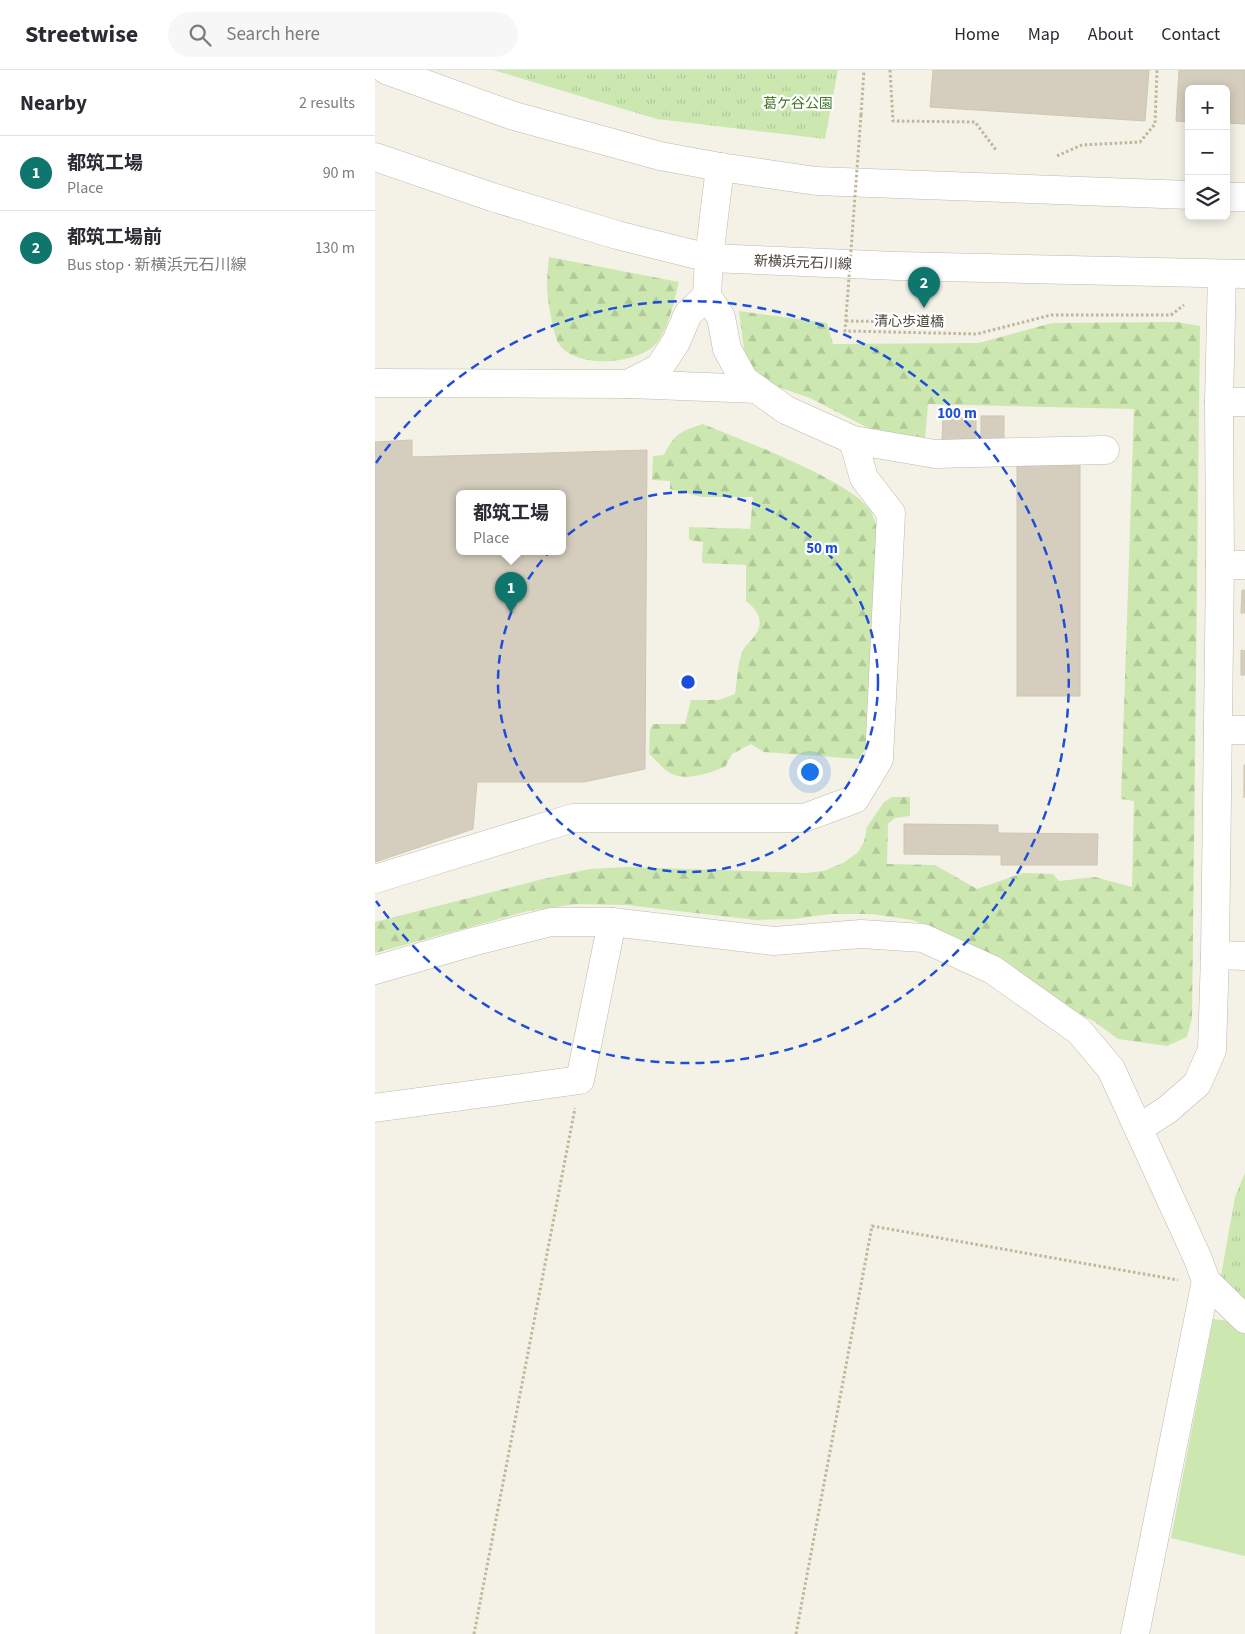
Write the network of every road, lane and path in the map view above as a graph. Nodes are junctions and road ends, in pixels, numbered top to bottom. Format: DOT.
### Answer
graph roads {
  1 [pos="387,70"];
  2 [pos="864,70"];
  3 [pos="890,70"];
  4 [pos="1157,70"];
  5 [pos="996,150"];
  6 [pos="1057,156"];
  7 [pos="375,157"];
  8 [pos="720,167"];
  9 [pos="1185,195"];
  10 [pos="1230,197"];
  11 [pos="1245,197"];
  12 [pos="709,258"];
  13 [pos="1234,274"];
  14 [pos="707,296"];
  15 [pos="1184,305"];
  16 [pos="908,312"];
  17 [pos="846,321"];
  18 [pos="375,383"];
  19 [pos="628,384"];
  20 [pos="757,389"];
  21 [pos="1232,402"];
  22 [pos="853,440"];
  23 [pos="1105,450"];
  24 [pos="1232,565"];
  25 [pos="1232,730"];
  26 [pos="375,879"];
  27 [pos="612,922"];
  28 [pos="1215,955"];
  29 [pos="1245,956"];
  30 [pos="375,970"];
  31 [pos="580,1080"];
  32 [pos="375,1108"];
  33 [pos="1139,1128"];
  34 [pos="1206,1282"];
  35 [pos="1245,1319"];
  36 [pos="474,1634"];
  37 [pos="796,1634"];
  38 [pos="1135,1634"];
  1 -- 8 [label="street"];
  2 -- 17 [label="path, bridge"];
  3 -- 5 [label="path"];
  4 -- 6 [label="path"];
  7 -- 12 [label="street, 新横浜元石川線"];
  8 -- 9 [label="street"];
  8 -- 12 [label="street"];
  10 -- 11 [label="street"];
  12 -- 13 [label="street, 新横浜元石川線"];
  12 -- 14 [label="street"];
  13 -- 21 [label="street"];
  14 -- 19 [label="street"];
  14 -- 20 [label="street"];
  15 -- 17 [label="path, 清心歩道橋, bridge"];
  16 -- 17 [label="path"];
  18 -- 19 [label="street"];
  19 -- 20 [label="street"];
  20 -- 22 [label="street"];
  21 -- 24 [label="street"];
  22 -- 23 [label="street"];
  22 -- 26 [label="street"];
  24 -- 25 [label="street"];
  25 -- 28 [label="street"];
  27 -- 30 [label="street"];
  27 -- 31 [label="street"];
  27 -- 33 [label="street"];
  28 -- 29 [label="street"];
  28 -- 33 [label="street"];
  31 -- 32 [label="street"];
  31 -- 36 [label="path"];
  33 -- 34 [label="street"];
  34 -- 35 [label="street"];
  34 -- 37 [label="path"];
  34 -- 38 [label="street"];
}
